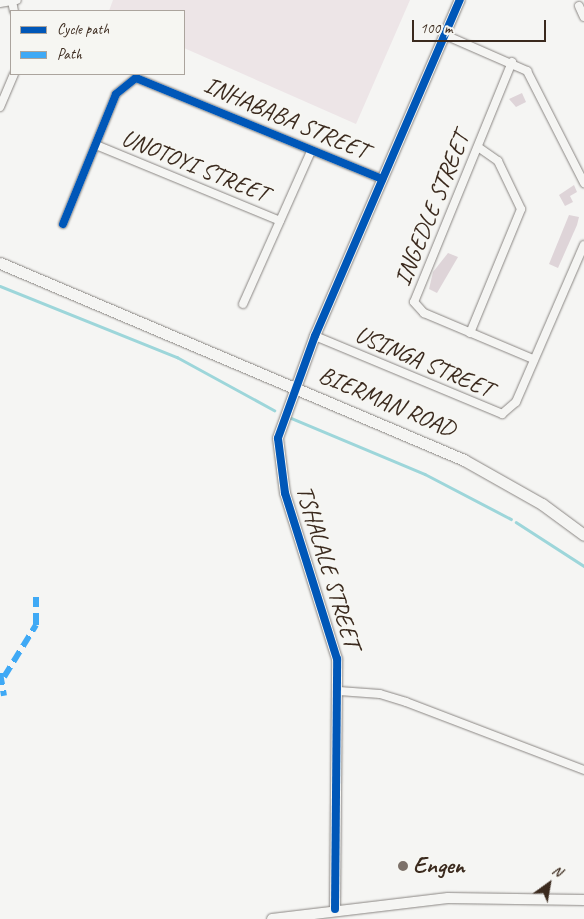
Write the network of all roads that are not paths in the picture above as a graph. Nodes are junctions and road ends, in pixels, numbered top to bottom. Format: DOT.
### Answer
graph roads {
  1 [pos="15,0"];
  2 [pos="460,0"];
  3 [pos="0,3"];
  4 [pos="579,6"];
  5 [pos="584,17"];
  6 [pos="445,35"];
  7 [pos="512,62"];
  8 [pos="14,75"];
  9 [pos="0,108"];
  10 [pos="96,145"];
  11 [pos="478,147"];
  12 [pos="311,151"];
  13 [pos="382,179"];
  14 [pos="584,183"];
  15 [pos="280,221"];
  16 [pos="63,224"];
  17 [pos="584,245"];
  18 [pos="0,257"];
  19 [pos="0,263"];
  20 [pos="243,304"];
  21 [pos="470,333"];
  22 [pos="315,336"];
  23 [pos="533,360"];
  24 [pos="294,386"];
  25 [pos="584,529"];
  26 [pos="584,535"];
  27 [pos="339,691"];
  28 [pos="584,770"];
  29 [pos="584,900"];
  30 [pos="335,909"];
  31 [pos="272,919"];
  1 -- 3 [label="street"];
  2 -- 6 [label="street, TSHALALE STREET"];
  4 -- 5 [label="street"];
  6 -- 7 [label="street"];
  6 -- 13 [label="street, TSHALALE STREET"];
  7 -- 11 [label="street, INGEDLE STREET"];
  7 -- 14 [label="street"];
  8 -- 9 [label="street"];
  10 -- 12 [label="street, INHABABA STREET"];
  10 -- 15 [label="street, UNOTOYI STREET"];
  10 -- 16 [label="street, INHABABA STREET"];
  11 -- 21 [label="street"];
  11 -- 21 [label="street, INGEDLE STREET"];
  12 -- 13 [label="street, INHABABA STREET"];
  12 -- 15 [label="street"];
  13 -- 22 [label="street, TSHALALE STREET"];
  15 -- 20 [label="street"];
  17 -- 23 [label="street"];
  18 -- 24 [label="main road, BIERMAN ROAD"];
  19 -- 24 [label="main road, BIERMAN ROAD"];
  21 -- 23 [label="street, INGEDLE STREET"];
  22 -- 23 [label="street, USINGA STREET"];
  22 -- 24 [label="street, TSHALALE STREET"];
  24 -- 25 [label="main road, BIERMAN ROAD"];
  24 -- 26 [label="main road, BIERMAN ROAD"];
  24 -- 27 [label="street, TSHALALE STREET"];
  27 -- 28 [label="street"];
  27 -- 30 [label="street, TSHALALE STREET"];
  29 -- 30 [label="street"];
  30 -- 31 [label="street"];
}
